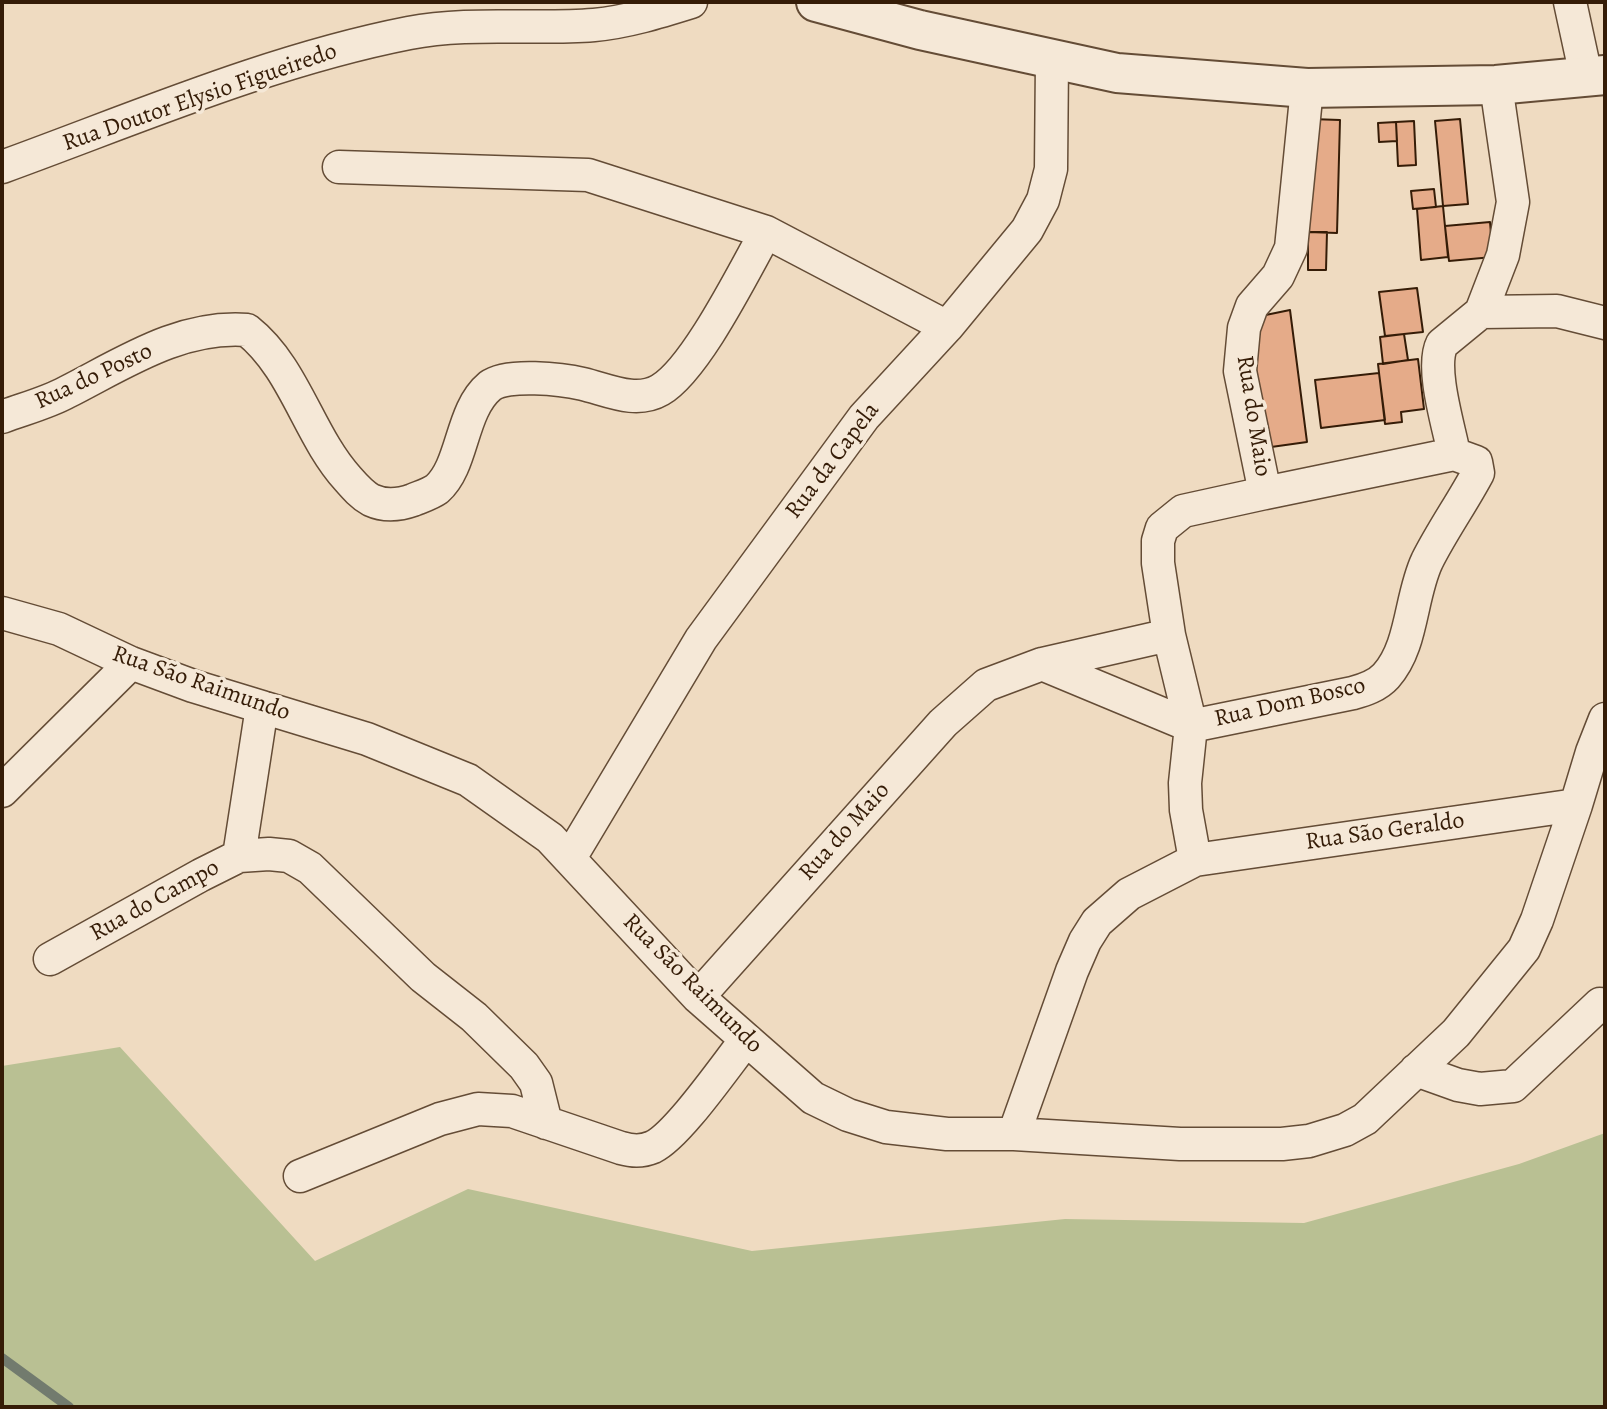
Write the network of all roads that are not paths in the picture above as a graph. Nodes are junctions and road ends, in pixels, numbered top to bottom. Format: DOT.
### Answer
graph roads {
  1 [pos="691,2"];
  2 [pos="1570,2"];
  3 [pos="827,3"];
  4 [pos="1052,60"];
  5 [pos="1596,75"];
  6 [pos="1496,85"];
  7 [pos="1307,88"];
  8 [pos="2,167"];
  9 [pos="339,167"];
  10 [pos="766,232"];
  11 [pos="1481,312"];
  12 [pos="1605,323"];
  13 [pos="947,327"];
  14 [pos="2,417"];
  15 [pos="1454,454"];
  16 [pos="1265,493"];
  17 [pos="2,613"];
  18 [pos="1169,635"];
  19 [pos="131,663"];
  20 [pos="1042,664"];
  21 [pos="262,707"];
  22 [pos="1605,719"];
  23 [pos="1191,726"];
  24 [pos="2,791"];
  25 [pos="1576,805"];
  26 [pos="240,856"];
  27 [pos="570,858"];
  28 [pos="1195,860"];
  29 [pos="50,959"];
  30 [pos="698,997"];
  31 [pos="1604,1003"];
  32 [pos="746,1040"];
  33 [pos="1416,1070"];
  34 [pos="545,1123"];
  35 [pos="1014,1134"];
  36 [pos="300,1176"];
  1 -- 8 [label="street, Rua Doutor Elysio Figueiredo"];
  2 -- 5 [label="street"];
  3 -- 4 [label="street"];
  4 -- 7 [label="street"];
  4 -- 13 [label="street, Rua da Capela"];
  5 -- 6 [label="street"];
  6 -- 7 [label="street"];
  6 -- 11 [label="street"];
  7 -- 16 [label="street, Rua do Maio"];
  9 -- 10 [label="street"];
  10 -- 13 [label="street"];
  10 -- 14 [label="street, Rua do Posto"];
  11 -- 12 [label="street"];
  11 -- 15 [label="street"];
  13 -- 27 [label="street, Rua da Capela"];
  15 -- 16 [label="street"];
  15 -- 23 [label="street, Rua Dom Bosco"];
  16 -- 18 [label="street, Rua do Maio"];
  17 -- 19 [label="street, Rua São Raimundo"];
  18 -- 20 [label="street, Rua do Maio"];
  18 -- 23 [label="street"];
  19 -- 21 [label="street, Rua São Raimundo"];
  19 -- 24 [label="street"];
  20 -- 23 [label="street"];
  20 -- 30 [label="street, Rua do Maio"];
  21 -- 26 [label="street, Rua do Campo"];
  21 -- 27 [label="street, Rua São Raimundo"];
  22 -- 25 [label="street, Rua São Raimundo"];
  23 -- 28 [label="street"];
  25 -- 28 [label="street, Rua São Geraldo"];
  25 -- 33 [label="street, Rua São Raimundo"];
  26 -- 29 [label="street, Rua do Campo"];
  26 -- 34 [label="street"];
  27 -- 30 [label="street, Rua São Raimundo"];
  28 -- 35 [label="street, Rua São Geraldo"];
  30 -- 32 [label="street, Rua São Raimundo"];
  31 -- 33 [label="street"];
  32 -- 34 [label="street"];
  32 -- 35 [label="street, Rua São Raimundo"];
  33 -- 35 [label="street, Rua São Raimundo"];
  34 -- 36 [label="street"];
}
